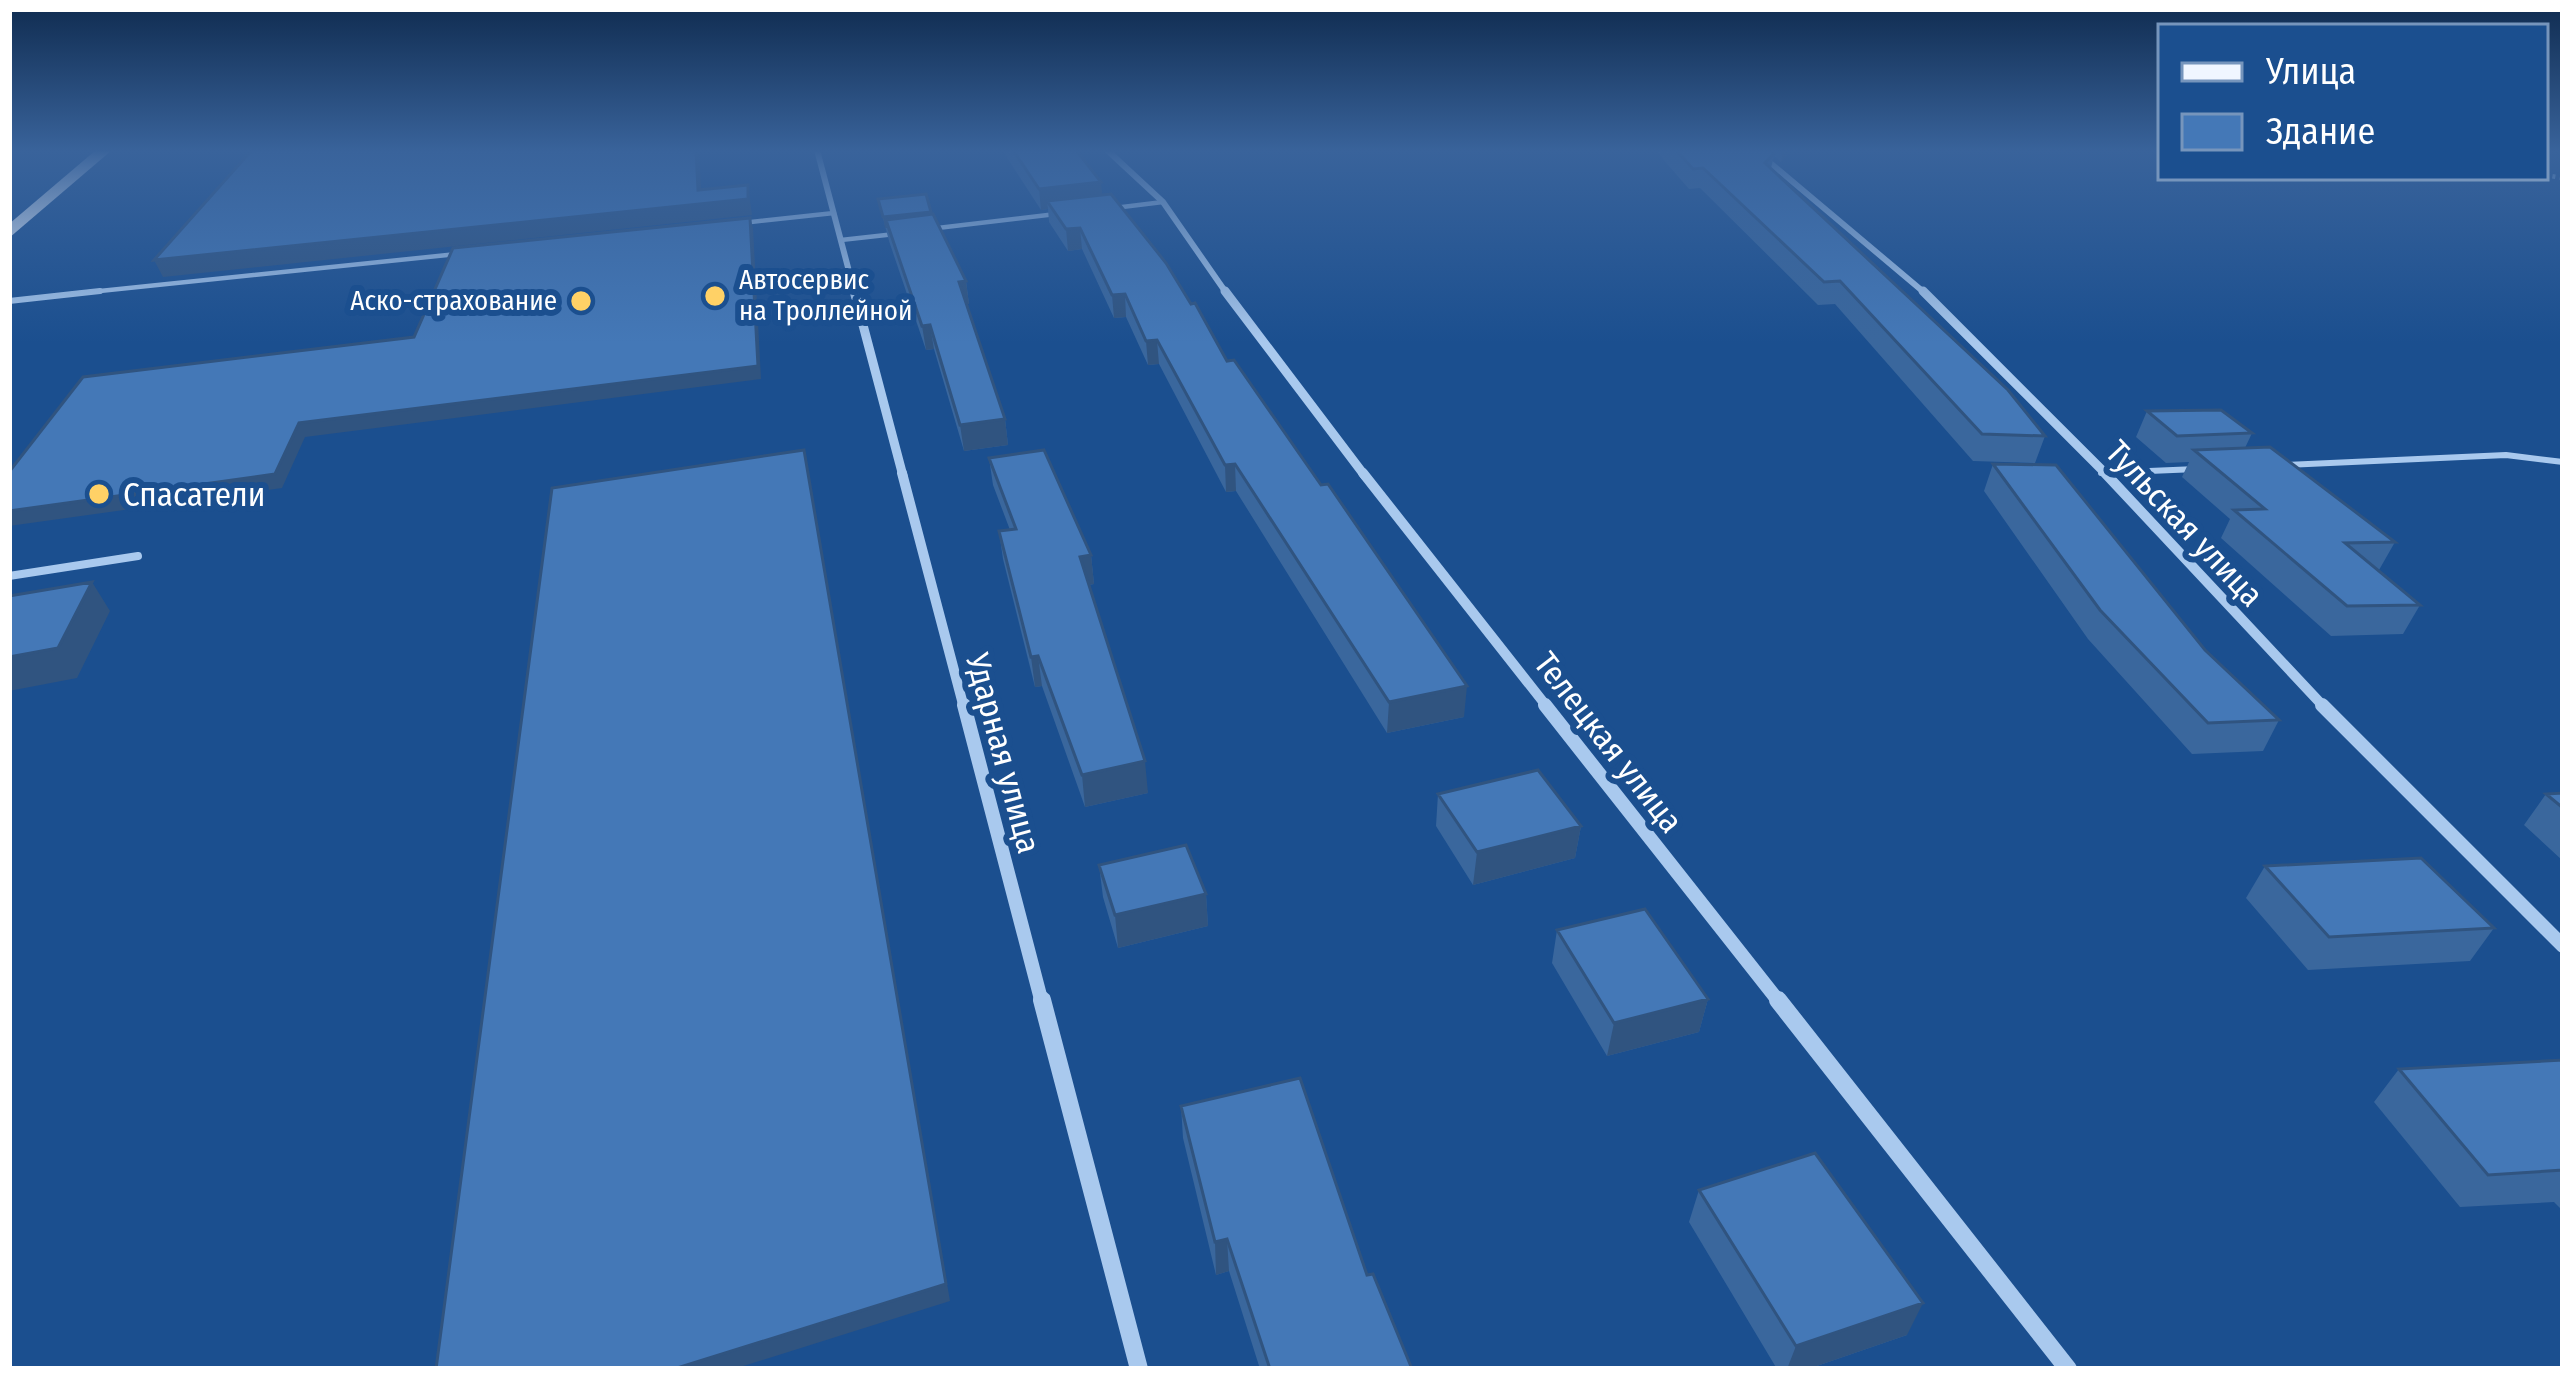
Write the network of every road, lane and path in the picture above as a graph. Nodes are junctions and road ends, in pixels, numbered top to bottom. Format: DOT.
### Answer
graph roads {
  1 [pos="831,214"];
  2 [pos="834,214"];
  3 [pos="1060,214"];
  4 [pos="1172,214"];
  5 [pos="1834,214"];
  6 [pos="740,224"];
  7 [pos="841,240"];
  8 [pos="457,254"];
  9 [pos="9,302"];
  10 [pos="2563,462"];
  11 [pos="2268,466"];
  12 [pos="2220,468"];
  13 [pos="2101,473"];
  14 [pos="138,556"];
  15 [pos="9,577"];
  16 [pos="2563,946"];
  17 [pos="1138,1369"];
  18 [pos="2068,1369"];
  1 -- 6 [label="lane"];
  2 -- 7 [label="street, Ударная улица"];
  3 -- 7 [label="lane"];
  4 -- 18 [label="street, Телецкая улица"];
  5 -- 13 [label="street, Тульская улица"];
  7 -- 17 [label="street, Ударная улица"];
  8 -- 9 [label="lane"];
  10 -- 11 [label="lane"];
  12 -- 13 [label="lane"];
  13 -- 16 [label="street, Тульская улица"];
  14 -- 15 [label="lane"];
}
